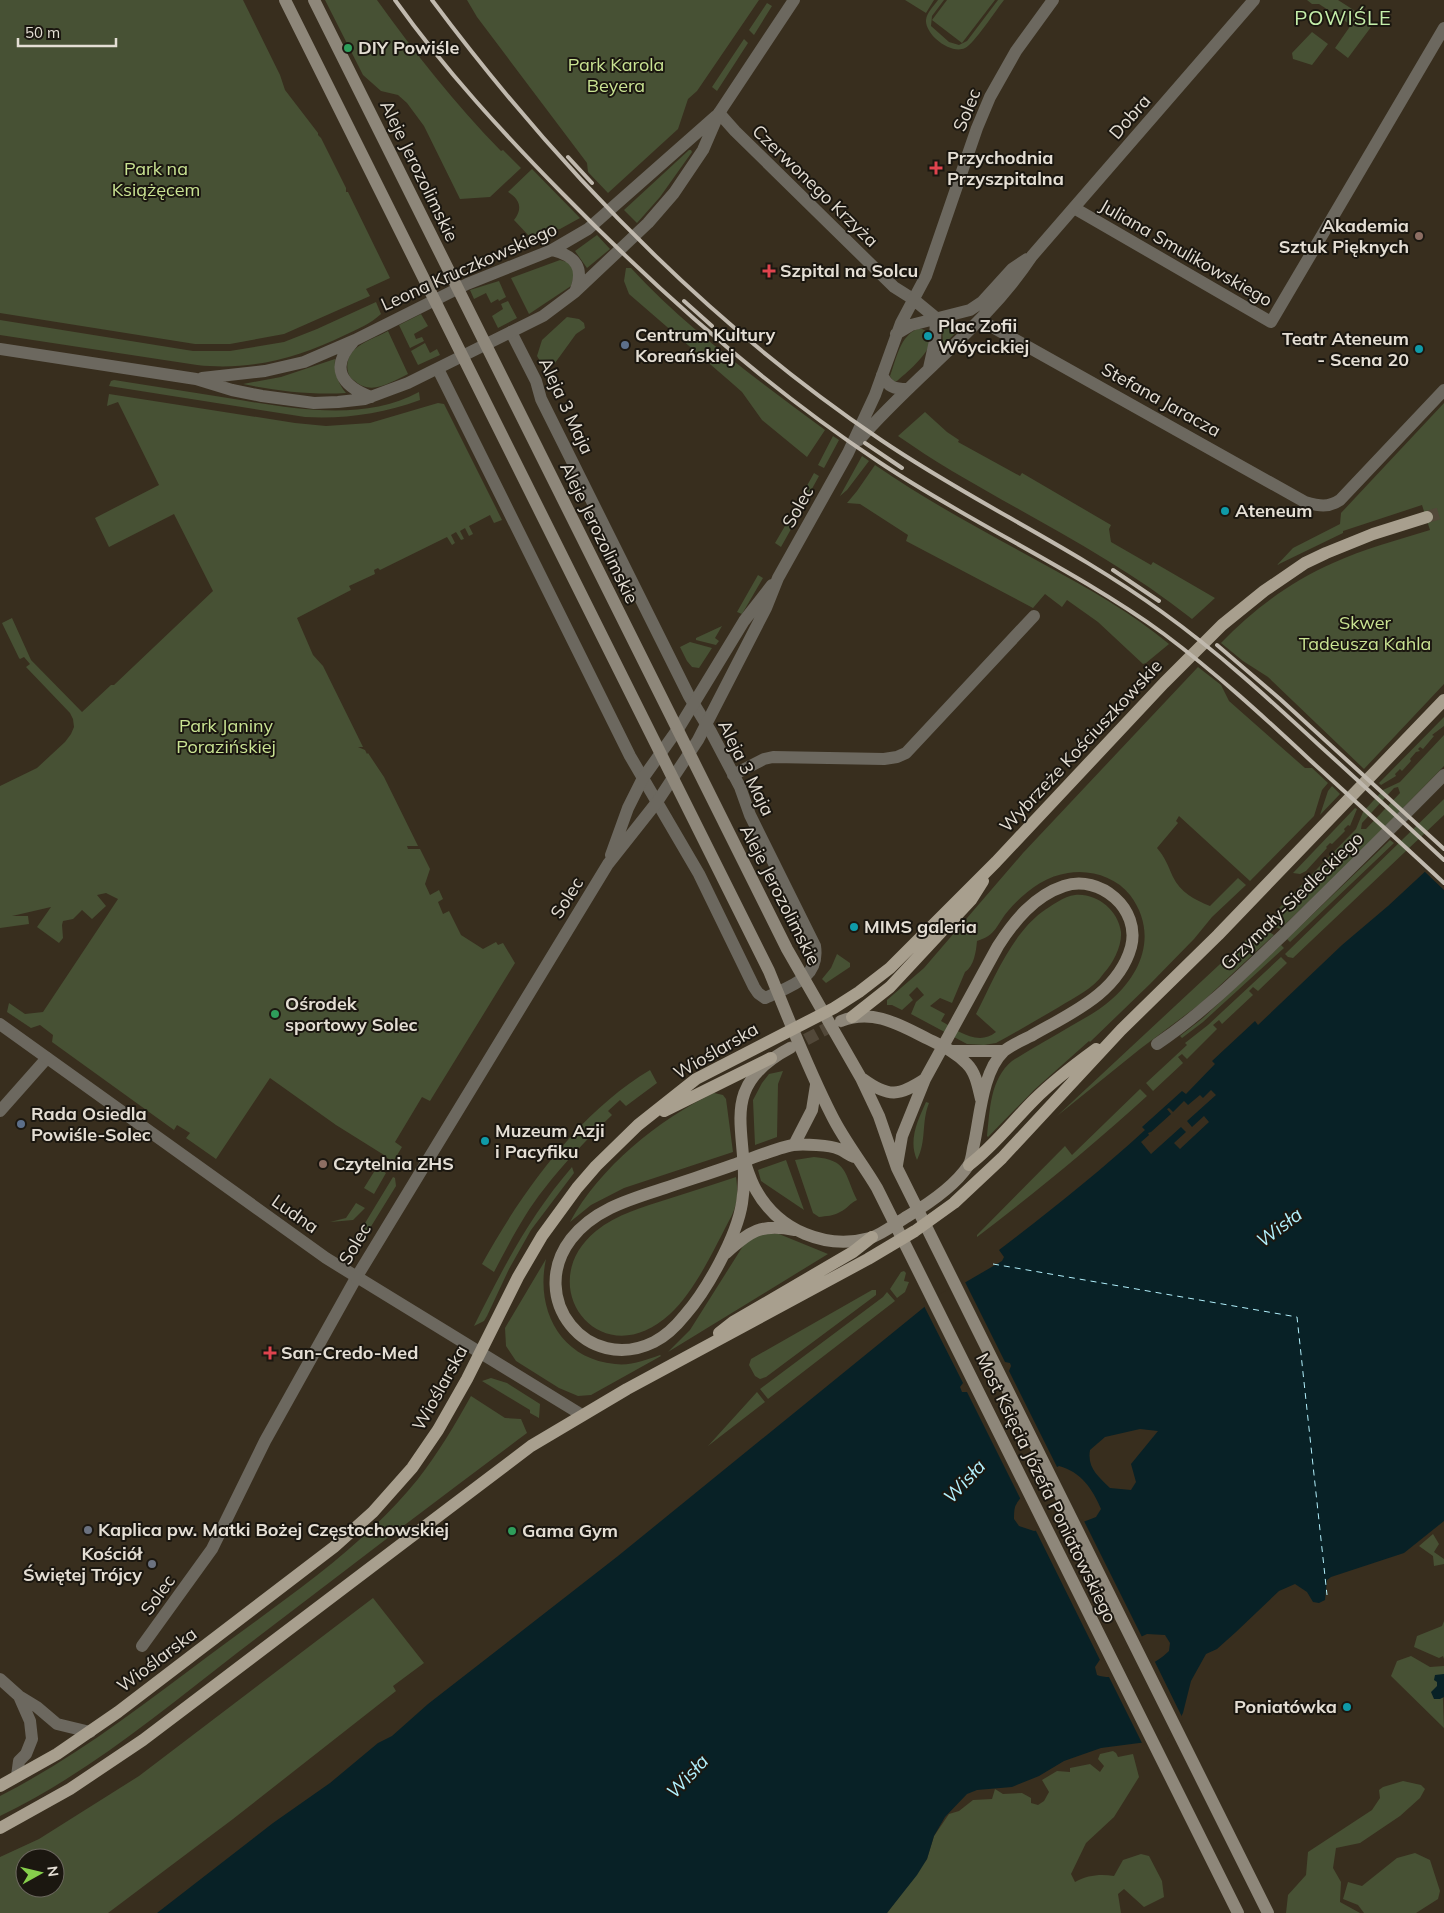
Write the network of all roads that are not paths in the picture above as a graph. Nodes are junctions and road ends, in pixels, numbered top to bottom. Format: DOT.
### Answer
graph roads {
  1 [pos="285,0"];
  2 [pos="314,0"];
  3 [pos="794,0"];
  4 [pos="1053,0"];
  5 [pos="1254,0"];
  6 [pos="1444,28"];
  7 [pos="719,113"];
  8 [pos="1074,208"];
  9 [pos="552,250"];
  10 [pos="1032,256"];
  11 [pos="575,292"];
  12 [pos="913,299"];
  13 [pos="940,317"];
  14 [pos="980,320"];
  15 [pos="512,332"];
  16 [pos="896,334"];
  17 [pos="355,340"];
  18 [pos="0,349"];
  19 [pos="438,369"];
  20 [pos="928,369"];
  21 [pos="882,375"];
  22 [pos="196,379"];
  23 [pos="907,389"];
  24 [pos="1444,390"];
  25 [pos="371,397"];
  26 [pos="848,454"];
  27 [pos="1426,517"];
  28 [pos="778,578"];
  29 [pos="1034,616"];
  30 [pos="1444,700"];
  31 [pos="694,704"];
  32 [pos="706,725"];
  33 [pos="733,774"];
  34 [pos="1444,775"];
  35 [pos="643,778"];
  36 [pos="657,802"];
  37 [pos="996,862"];
  38 [pos="608,864"];
  39 [pos="0,1024"];
  40 [pos="1122,1030"];
  41 [pos="782,1034"];
  42 [pos="1156,1044"];
  43 [pos="790,1048"];
  44 [pos="1004,1051"];
  45 [pos="953,1052"];
  46 [pos="47,1058"];
  47 [pos="771,1058"];
  48 [pos="861,1078"];
  49 [pos="925,1079"];
  50 [pos="816,1083"];
  51 [pos="981,1099"];
  52 [pos="0,1111"];
  53 [pos="638,1125"];
  54 [pos="794,1145"];
  55 [pos="742,1157"];
  56 [pos="860,1161"];
  57 [pos="969,1165"];
  58 [pos="897,1168"];
  59 [pos="797,1231"];
  60 [pos="872,1237"];
  61 [pos="723,1256"];
  62 [pos="356,1278"];
  63 [pos="702,1348"];
  64 [pos="480,1353"];
  65 [pos="582,1415"];
  66 [pos="142,1646"];
  67 [pos="0,1679"];
  68 [pos="18,1696"];
  69 [pos="90,1732"];
  70 [pos="17,1776"];
  71 [pos="0,1786"];
  72 [pos="0,1828"];
  73 [pos="1238,1913"];
  74 [pos="1268,1913"];
  1 -- 50 [label="main road"];
  2 -- 48 [label="main road, Aleje Jerozolimskie"];
  3 -- 7 [label="street, Leona Kruczkowskiego"];
  4 -- 12 [label="street, Solec"];
  5 -- 8 [label="street, Dobra"];
  6 -- 8 [label="street, Juliana Smulikowskiego"];
  7 -- 9 [label="street, Leona Kruczkowskiego"];
  7 -- 11 [label="street, Leona Kruczkowskiego"];
  7 -- 12 [label="street, Czerwonego Krzyża"];
  8 -- 10 [label="street, Dobra"];
  9 -- 11 [label="street"];
  9 -- 17 [label="street, Leona Kruczkowskiego"];
  10 -- 13 [label="street, Dobra"];
  10 -- 14 [label="street, Dobra"];
  11 -- 15 [label="street, Leona Kruczkowskiego"];
  12 -- 13 [label="street, Czerwonego Krzyża"];
  12 -- 16 [label="street"];
  13 -- 14 [label="street"];
  13 -- 16 [label="street"];
  13 -- 20 [label="street"];
  14 -- 20 [label="street"];
  14 -- 24 [label="street, Stefana Jaracza"];
  15 -- 19 [label="street, Leona Kruczkowskiego"];
  15 -- 31 [label="street, Aleja 3 Maja"];
  16 -- 21 [label="street"];
  17 -- 22 [label="street, Leona Kruczkowskiego"];
  17 -- 25 [label="street"];
  18 -- 22 [label="street, Leona Kruczkowskiego"];
  19 -- 25 [label="street, Leona Kruczkowskiego"];
  19 -- 35 [label="street"];
  20 -- 23 [label="street"];
  21 -- 23 [label="street"];
  21 -- 26 [label="street, Solec"];
  22 -- 25 [label="street, Leona Kruczkowskiego"];
  23 -- 26 [label="street, Solec"];
  26 -- 28 [label="street, Solec"];
  27 -- 37 [label="main road, Wybrzeże Kościuszkowskie"];
  28 -- 31 [label="street, Solec"];
  28 -- 32 [label="street, Solec"];
  29 -- 33 [label="street"];
  30 -- 40 [label="main road"];
  31 -- 32 [label="street, Aleja 3 Maja"];
  31 -- 35 [label="street, Solec"];
  32 -- 33 [label="street, Aleja 3 Maja"];
  32 -- 36 [label="street, Solec"];
  33 -- 36 [label="street, Aleja 3 Maja"];
  34 -- 42 [label="street, Grzymały-Siedleckiego"];
  35 -- 36 [label="street"];
  35 -- 38 [label="street, Solec"];
  36 -- 38 [label="street, Solec"];
  37 -- 41 [label="main road, Wybrzeże Kościuszkowskie"];
  37 -- 45 [label="main road"];
  38 -- 62 [label="street, Solec"];
  39 -- 46 [label="street, Ludna"];
  40 -- 57 [label="main road"];
  40 -- 63 [label="main road"];
  41 -- 53 [label="main road, Wioślarska"];
  43 -- 47 [label="main road"];
  44 -- 45 [label="main road"];
  44 -- 49 [label="main road"];
  44 -- 51 [label="main road"];
  45 -- 51 [label="main road"];
  46 -- 52 [label="street"];
  46 -- 62 [label="street, Ludna"];
  47 -- 53 [label="main road"];
  47 -- 55 [label="main road"];
  48 -- 49 [label="main road"];
  48 -- 58 [label="main road, Most Księcia Józefa Poniatowskiego"];
  49 -- 58 [label="main road"];
  50 -- 54 [label="main road"];
  50 -- 56 [label="main road, Most Księcia Józefa Poniatowskiego"];
  51 -- 57 [label="main road"];
  53 -- 64 [label="main road, Wioślarska"];
  54 -- 56 [label="main road"];
  54 -- 61 [label="main road"];
  55 -- 59 [label="main road"];
  55 -- 61 [label="main road"];
  56 -- 73 [label="main road, Most Księcia Józefa Poniatowskiego"];
  57 -- 60 [label="main road"];
  58 -- 74 [label="main road, Most Księcia Józefa Poniatowskiego"];
  59 -- 60 [label="main road"];
  59 -- 61 [label="main road"];
  60 -- 63 [label="main road"];
  62 -- 64 [label="street, Ludna"];
  62 -- 66 [label="street, Solec"];
  63 -- 65 [label="main road"];
  64 -- 65 [label="street, Ludna"];
  64 -- 69 [label="main road, Wioślarska"];
  65 -- 72 [label="main road"];
  67 -- 68 [label="street"];
  68 -- 69 [label="street"];
  68 -- 70 [label="street"];
  69 -- 70 [label="main road"];
  70 -- 71 [label="main road"];
}
